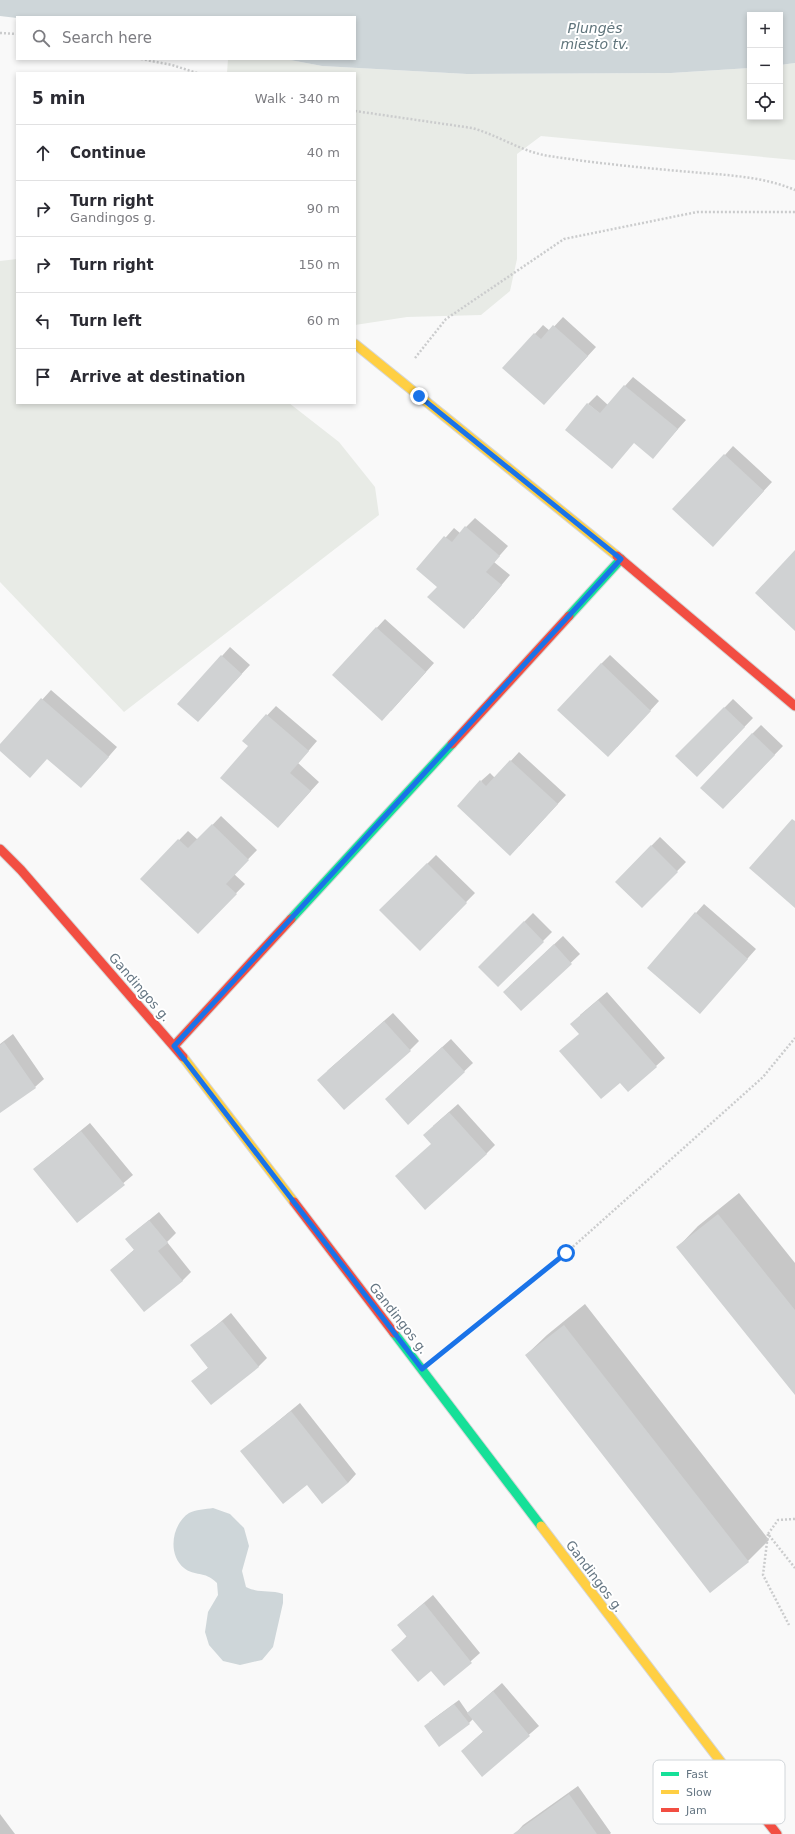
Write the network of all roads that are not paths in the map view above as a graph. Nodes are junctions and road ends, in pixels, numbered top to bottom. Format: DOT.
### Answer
graph roads {
  1 [pos="356,345"];
  2 [pos="621,559"];
  3 [pos="795,706"];
  4 [pos="0,849"];
  5 [pos="174,1046"];
  6 [pos="719,1760"];
  7 [pos="769,1824"];
  8 [pos="777,1834"];
  1 -- 2 [label="street"];
  2 -- 3 [label="street"];
  2 -- 5 [label="street"];
  4 -- 5 [label="street, Gandingos g."];
  5 -- 6 [label="street, Gandingos g."];
  7 -- 8 [label="street, Gandingos g."];
}
